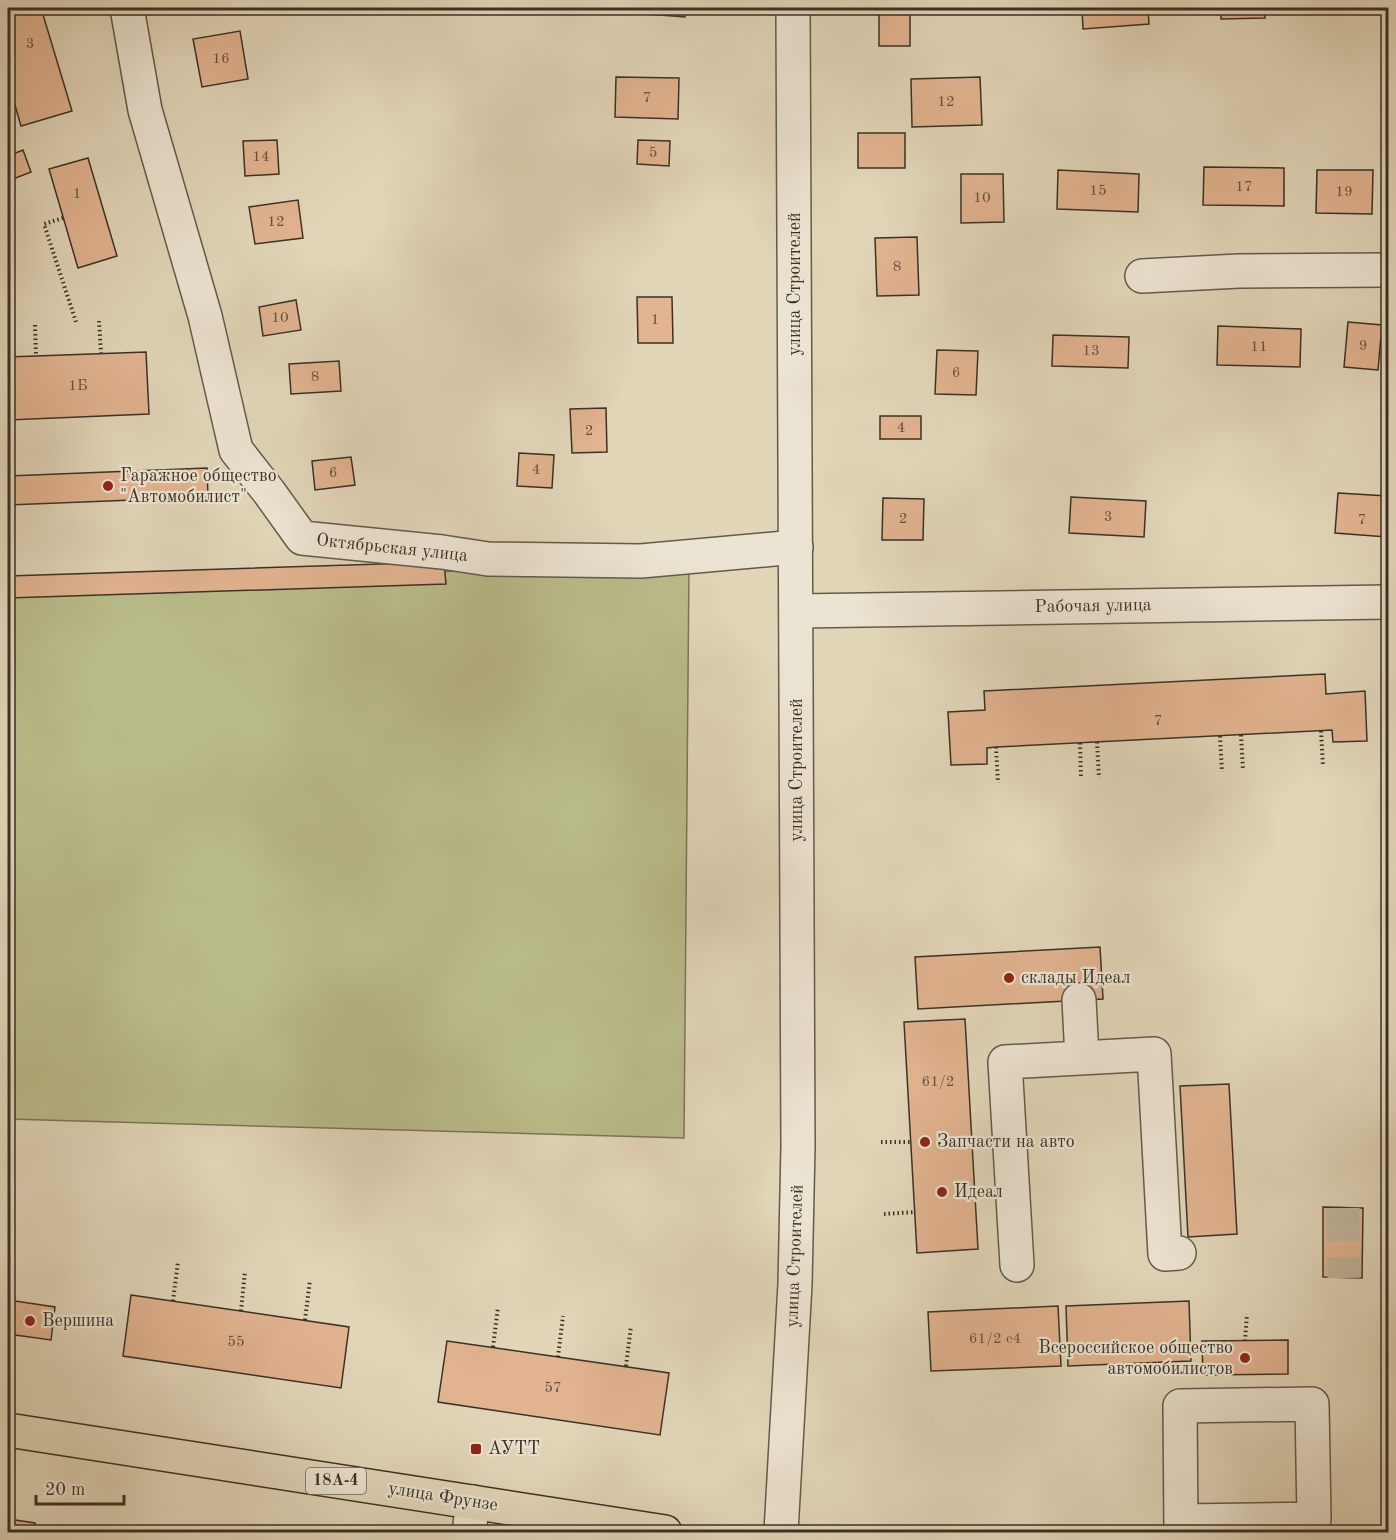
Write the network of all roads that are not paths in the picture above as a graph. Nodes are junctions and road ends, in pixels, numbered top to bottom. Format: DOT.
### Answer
graph roads {
  1 [pos="127,8"];
  2 [pos="793,8"];
  3 [pos="1389,270"];
  4 [pos="1142,276"];
  5 [pos="796,547"];
  6 [pos="1389,602"];
  7 [pos="797,611"];
  8 [pos="1079,1000"];
  9 [pos="1082,1057"];
  10 [pos="1179,1253"];
  11 [pos="1017,1266"];
  12 [pos="8,1430"];
  13 [pos="471,1517"];
  14 [pos="1181,1527"];
  15 [pos="665,1533"];
  16 [pos="781,1533"];
  1 -- 5 [label="street, Октябрьская улица"];
  2 -- 5 [label="street, улица Строителей"];
  3 -- 4 [label="street"];
  5 -- 7 [label="street, улица Строителей"];
  6 -- 7 [label="street, Рабочая улица"];
  7 -- 16 [label="street, улица Строителей"];
  8 -- 9 [label="street"];
  9 -- 10 [label="street"];
  9 -- 11 [label="street"];
  12 -- 13 [label="main road, улица Фрунзе / 18А-4"];
  13 -- 15 [label="main road, улица Фрунзе / 18А-4"];
  14 -- 14 [label="street"];
}
